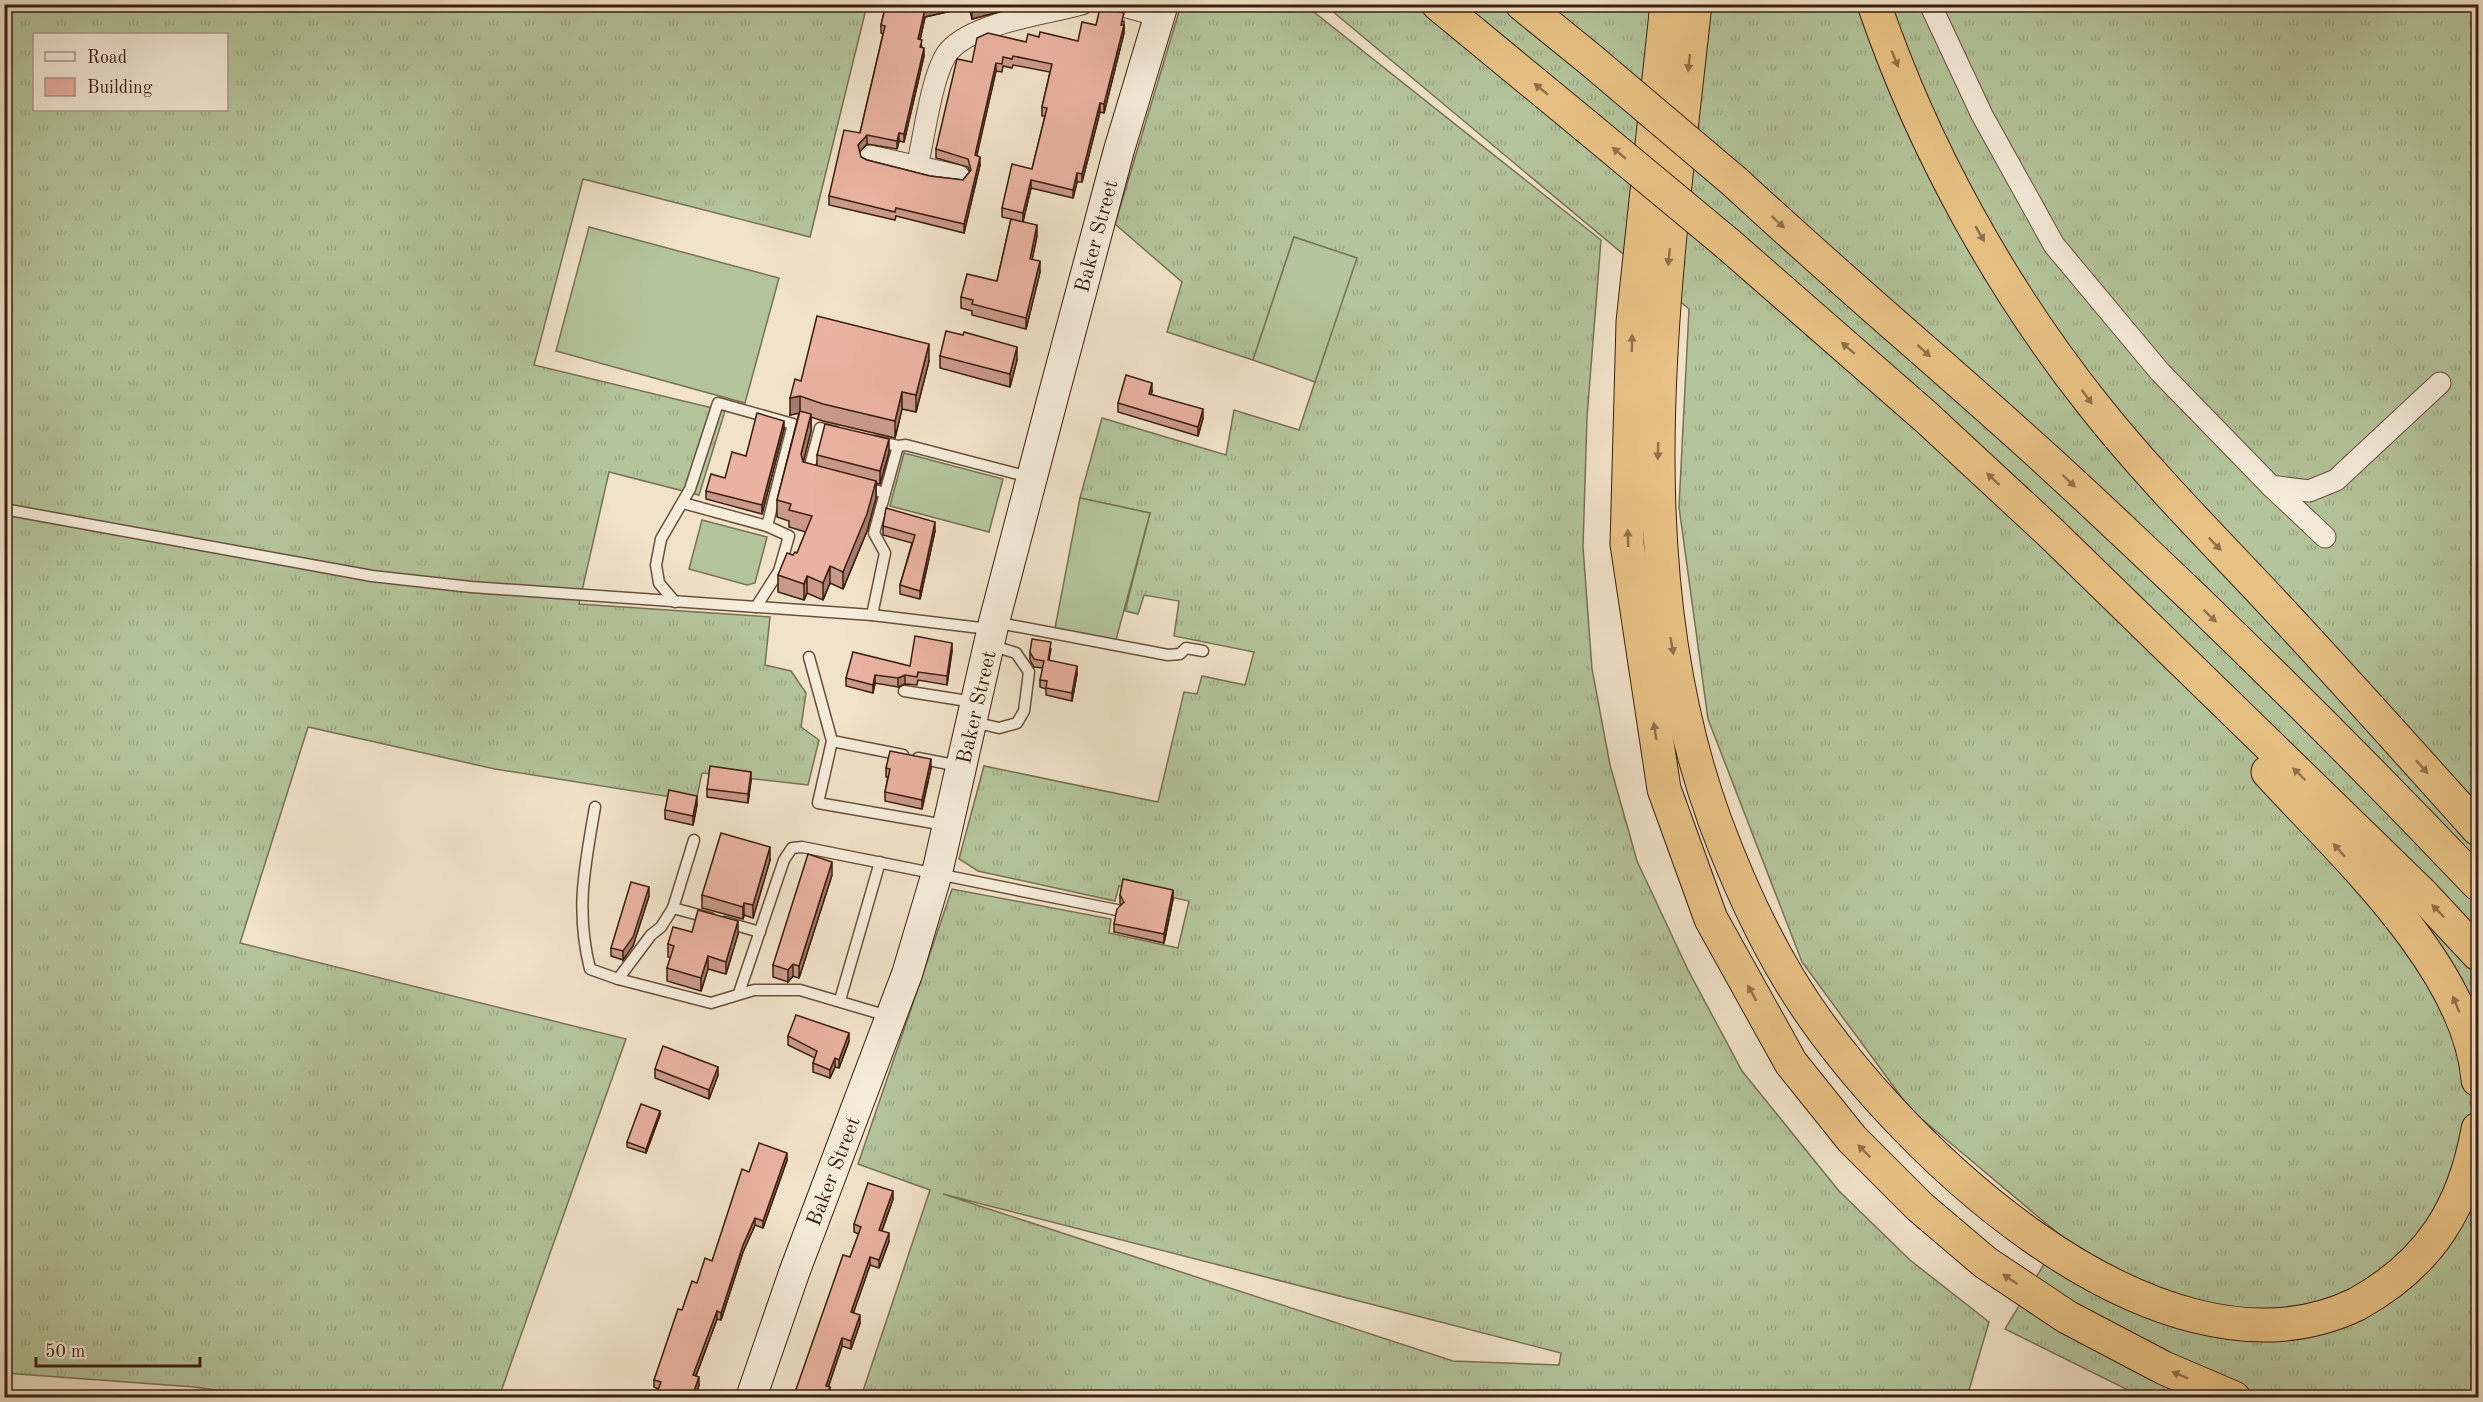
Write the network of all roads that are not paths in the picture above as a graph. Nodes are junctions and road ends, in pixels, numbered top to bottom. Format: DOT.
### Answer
graph roads {
  1 [pos="1082,4"];
  2 [pos="1116,4"];
  3 [pos="1438,4"];
  4 [pos="1522,4"];
  5 [pos="1667,4"];
  6 [pos="1695,4"];
  7 [pos="1874,4"];
  8 [pos="1930,4"];
  9 [pos="1161,10"];
  10 [pos="870,156"];
  11 [pos="917,167"];
  12 [pos="959,176"];
  13 [pos="2440,383"];
  14 [pos="793,424"];
  15 [pos="820,428"];
  16 [pos="842,434"];
  17 [pos="865,439"];
  18 [pos="898,446"];
  19 [pos="819,476"];
  20 [pos="1032,477"];
  21 [pos="852,484"];
  22 [pos="2271,486"];
  23 [pos="885,493"];
  24 [pos="683,503"];
  25 [pos="4,509"];
  26 [pos="767,526"];
  27 [pos="2051,533"];
  28 [pos="2325,537"];
  29 [pos="675,602"];
  30 [pos="756,608"];
  31 [pos="872,615"];
  32 [pos="992,632"];
  33 [pos="1203,651"];
  34 [pos="810,657"];
  35 [pos="904,691"];
  36 [pos="975,712"];
  37 [pos="832,741"];
  38 [pos="962,767"];
  39 [pos="595,807"];
  40 [pos="948,826"];
  41 [pos="2478,829"];
  42 [pos="694,840"];
  43 [pos="880,862"];
  44 [pos="937,873"];
  45 [pos="2478,884"];
  46 [pos="673,908"];
  47 [pos="1117,910"];
  48 [pos="760,932"];
  49 [pos="2478,954"];
  50 [pos="618,979"];
  51 [pos="739,993"];
  52 [pos="840,1000"];
  53 [pos="891,1017"];
  54 [pos="2478,1080"];
  55 [pos="2478,1129"];
  56 [pos="751,1398"];
  57 [pos="2234,1398"];
  1 -- 11 [label="street"];
  2 -- 9 [label="street"];
  27 -- 3 [label="highway, one-way, bridge"];
  4 -- 45 [label="highway, one-way, bridge"];
  57 -- 5 [label="highway, one-way"];
  6 -- 55 [label="highway, one-way"];
  7 -- 41 [label="highway, one-way"];
  8 -- 22 [label="street"];
  9 -- 20 [label="main road, Baker Street"];
  10 -- 11 [label="street"];
  11 -- 12 [label="street"];
  13 -- 22 [label="street"];
  14 -- 15 [label="lane"];
  14 -- 24 [label="lane"];
  14 -- 26 [label="lane"];
  15 -- 16 [label="lane"];
  15 -- 19 [label="lane"];
  17 -- 18 [label="lane"];
  18 -- 20 [label="lane"];
  18 -- 23 [label="lane"];
  20 -- 32 [label="main road, Baker Street"];
  21 -- 23 [label="lane"];
  22 -- 28 [label="street"];
  23 -- 31 [label="lane"];
  24 -- 26 [label="lane"];
  24 -- 29 [label="lane"];
  25 -- 29 [label="lane"];
  26 -- 30 [label="lane"];
  49 -- 27 [label="highway, one-way"];
  54 -- 27 [label="highway, one-way"];
  29 -- 30 [label="lane"];
  30 -- 31 [label="lane"];
  31 -- 32 [label="lane"];
  32 -- 33 [label="lane"];
  32 -- 36 [label="main road, Baker Street"];
  32 -- 36 [label="lane"];
  34 -- 37 [label="lane"];
  35 -- 36 [label="lane"];
  36 -- 38 [label="main road, Baker Street"];
  37 -- 38 [label="lane"];
  37 -- 40 [label="lane"];
  38 -- 40 [label="main road, Baker Street"];
  39 -- 50 [label="lane"];
  40 -- 44 [label="main road, Baker Street"];
  42 -- 46 [label="lane"];
  43 -- 44 [label="lane"];
  43 -- 48 [label="lane"];
  43 -- 52 [label="lane"];
  44 -- 47 [label="lane"];
  44 -- 53 [label="main road, Baker Street"];
  46 -- 48 [label="lane"];
  46 -- 50 [label="lane"];
  48 -- 51 [label="lane"];
  50 -- 51 [label="lane"];
  51 -- 52 [label="lane"];
  52 -- 53 [label="lane"];
  53 -- 56 [label="main road, Baker Street"];
}
